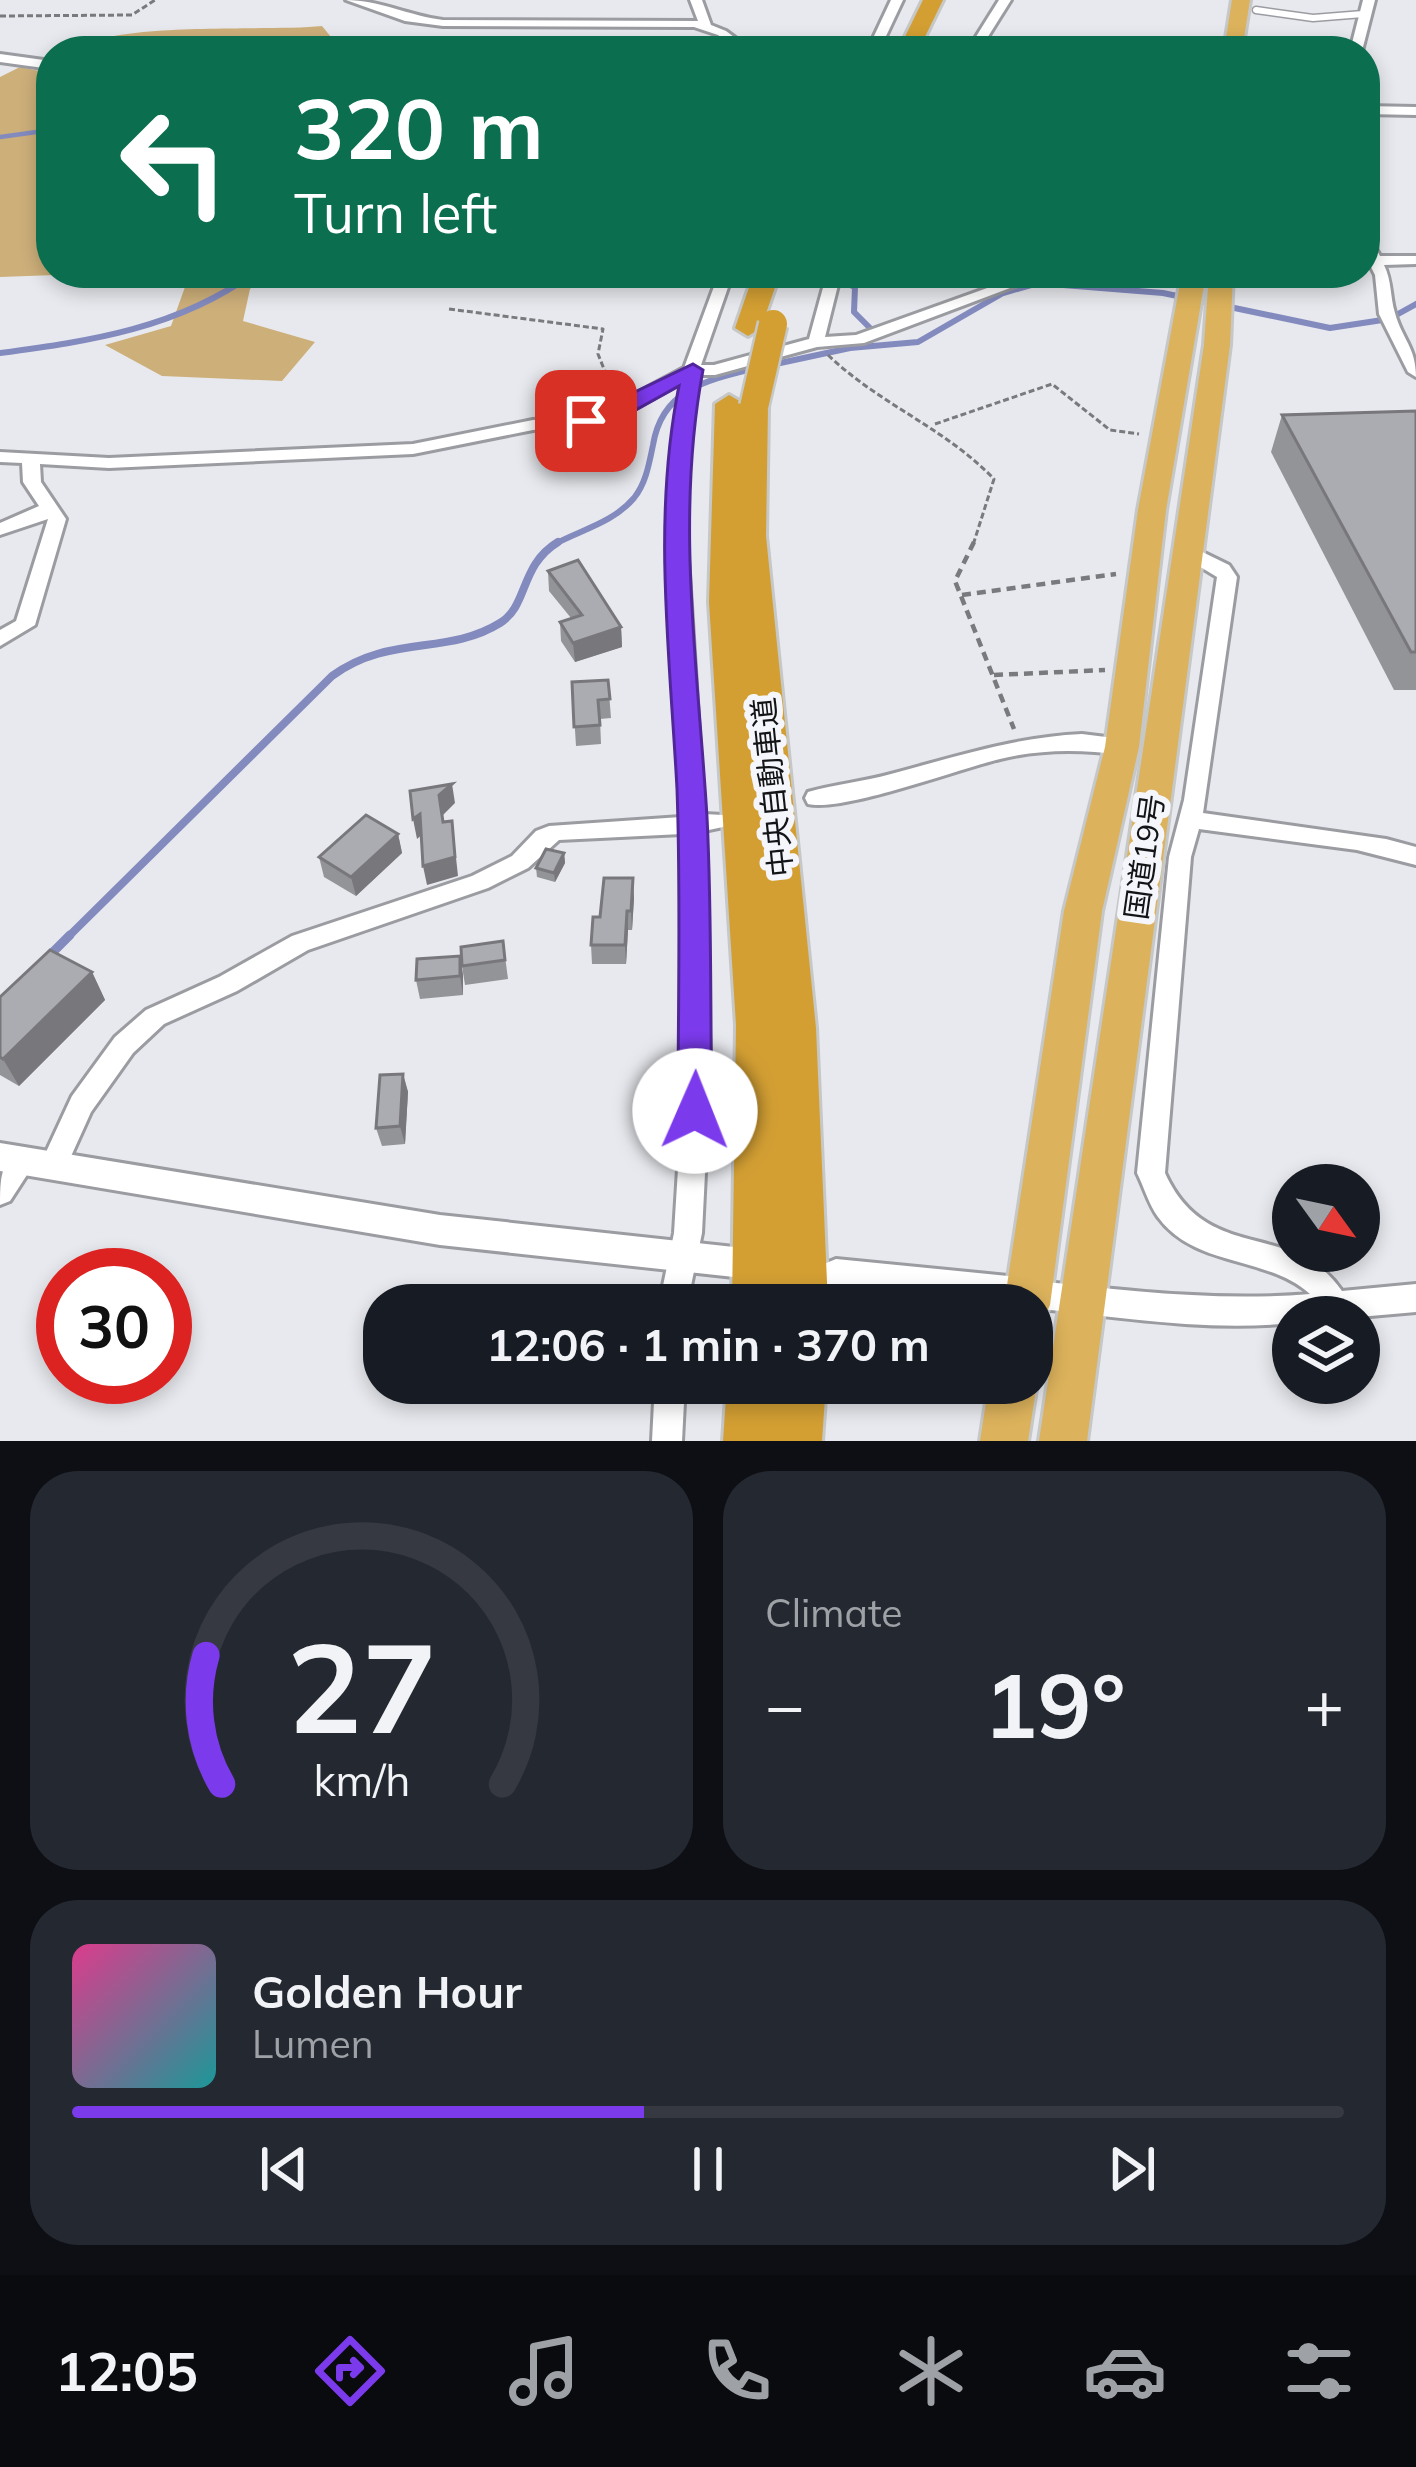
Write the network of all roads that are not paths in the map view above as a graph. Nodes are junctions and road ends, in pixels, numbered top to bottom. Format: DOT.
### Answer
graph roads {
  1 [pos="352,0"];
  2 [pos="696,0"];
  3 [pos="897,0"];
  4 [pos="933,0"];
  5 [pos="952,0"];
  6 [pos="1005,0"];
  7 [pos="1247,2"];
  8 [pos="1366,7"];
  9 [pos="705,26"];
  10 [pos="720,36"];
  11 [pos="880,36"];
  12 [pos="915,36"];
  13 [pos="936,36"];
  14 [pos="982,36"];
  15 [pos="1237,36"];
  16 [pos="1250,36"];
  17 [pos="0,58"];
  18 [pos="36,62"];
  19 [pos="1380,110"];
  20 [pos="1416,111"];
  21 [pos="1416,260"];
  22 [pos="1380,261"];
  23 [pos="720,288"];
  24 [pos="765,288"];
  25 [pos="782,288"];
  26 [pos="830,288"];
  27 [pos="1002,288"];
  28 [pos="1379,288"];
  29 [pos="1205,293"];
  30 [pos="760,326"];
  31 [pos="816,342"];
  32 [pos="1416,372"];
  33 [pos="692,374"];
  34 [pos="741,405"];
  35 [pos="0,457"];
  36 [pos="31,458"];
  37 [pos="51,507"];
  38 [pos="0,529"];
  39 [pos="1186,550"];
  40 [pos="0,639"];
  41 [pos="1121,747"];
  42 [pos="816,798"];
  43 [pos="1189,819"];
  44 [pos="704,822"];
  45 [pos="1416,856"];
  46 [pos="25,1161"];
  47 [pos="0,1192"];
  48 [pos="682,1259"];
  49 [pos="734,1262"];
  50 [pos="836,1275"];
  51 [pos="677,1284"];
  52 [pos="758,1284"];
  53 [pos="804,1284"];
  54 [pos="905,1284"];
  55 [pos="1030,1284"];
  56 [pos="1331,1296"];
  57 [pos="1416,1298"];
  58 [pos="1053,1300"];
  59 [pos="1085,1300"];
  60 [pos="1380,1301"];
  61 [pos="1272,1309"];
  62 [pos="669,1404"];
  63 [pos="752,1404"];
  64 [pos="799,1404"];
  65 [pos="1010,1404"];
  66 [pos="667,1441"];
  67 [pos="749,1441"];
  68 [pos="796,1441"];
  69 [pos="1004,1441"];
  70 [pos="1063,1441"];
  1 -- 9 [label="street"];
  2 -- 9 [label="street"];
  3 -- 11 [label="street"];
  4 -- 12 [label="highway"];
  5 -- 13 [label="highway"];
  6 -- 14 [label="street"];
  7 -- 8 [label="lane"];
  7 -- 15 [label="highway"];
  7 -- 16 [label="highway"];
  9 -- 10 [label="street"];
  17 -- 18 [label="street"];
  19 -- 20 [label="street"];
  21 -- 22 [label="street"];
  23 -- 33 [label="street"];
  24 -- 30 [label="highway, 中央自動車道"];
  25 -- 30 [label="highway, 中央自動車道"];
  26 -- 31 [label="street"];
  27 -- 31 [label="street"];
  28 -- 32 [label="street"];
  29 -- 39 [label="highway, 国道19号"];
  29 -- 41 [label="highway, 国道19号"];
  30 -- 34 [label="highway, 中央自動車道"];
  31 -- 33 [label="street"];
  33 -- 36 [label="street"];
  33 -- 44 [label="street"];
  34 -- 52 [label="highway, 中央自動車道"];
  34 -- 53 [label="highway, 中央自動車道"];
  35 -- 36 [label="street"];
  36 -- 37 [label="street"];
  37 -- 38 [label="street"];
  37 -- 40 [label="street"];
  39 -- 43 [label="street"];
  39 -- 59 [label="highway, 国道19号"];
  41 -- 42 [label="street"];
  41 -- 55 [label="highway, 国道19号"];
  43 -- 45 [label="street"];
  43 -- 56 [label="street"];
  44 -- 46 [label="street"];
  44 -- 48 [label="street"];
  46 -- 47 [label="street"];
  46 -- 48 [label="street"];
  48 -- 49 [label="street"];
  48 -- 51 [label="street"];
  50 -- 54 [label="street"];
  57 -- 60 [label="street"];
  58 -- 59 [label="street"];
  59 -- 61 [label="street"];
  59 -- 70 [label="highway, 国道19号"];
  62 -- 66 [label="street"];
  63 -- 67 [label="highway"];
  64 -- 68 [label="highway"];
  65 -- 69 [label="highway"];
}
